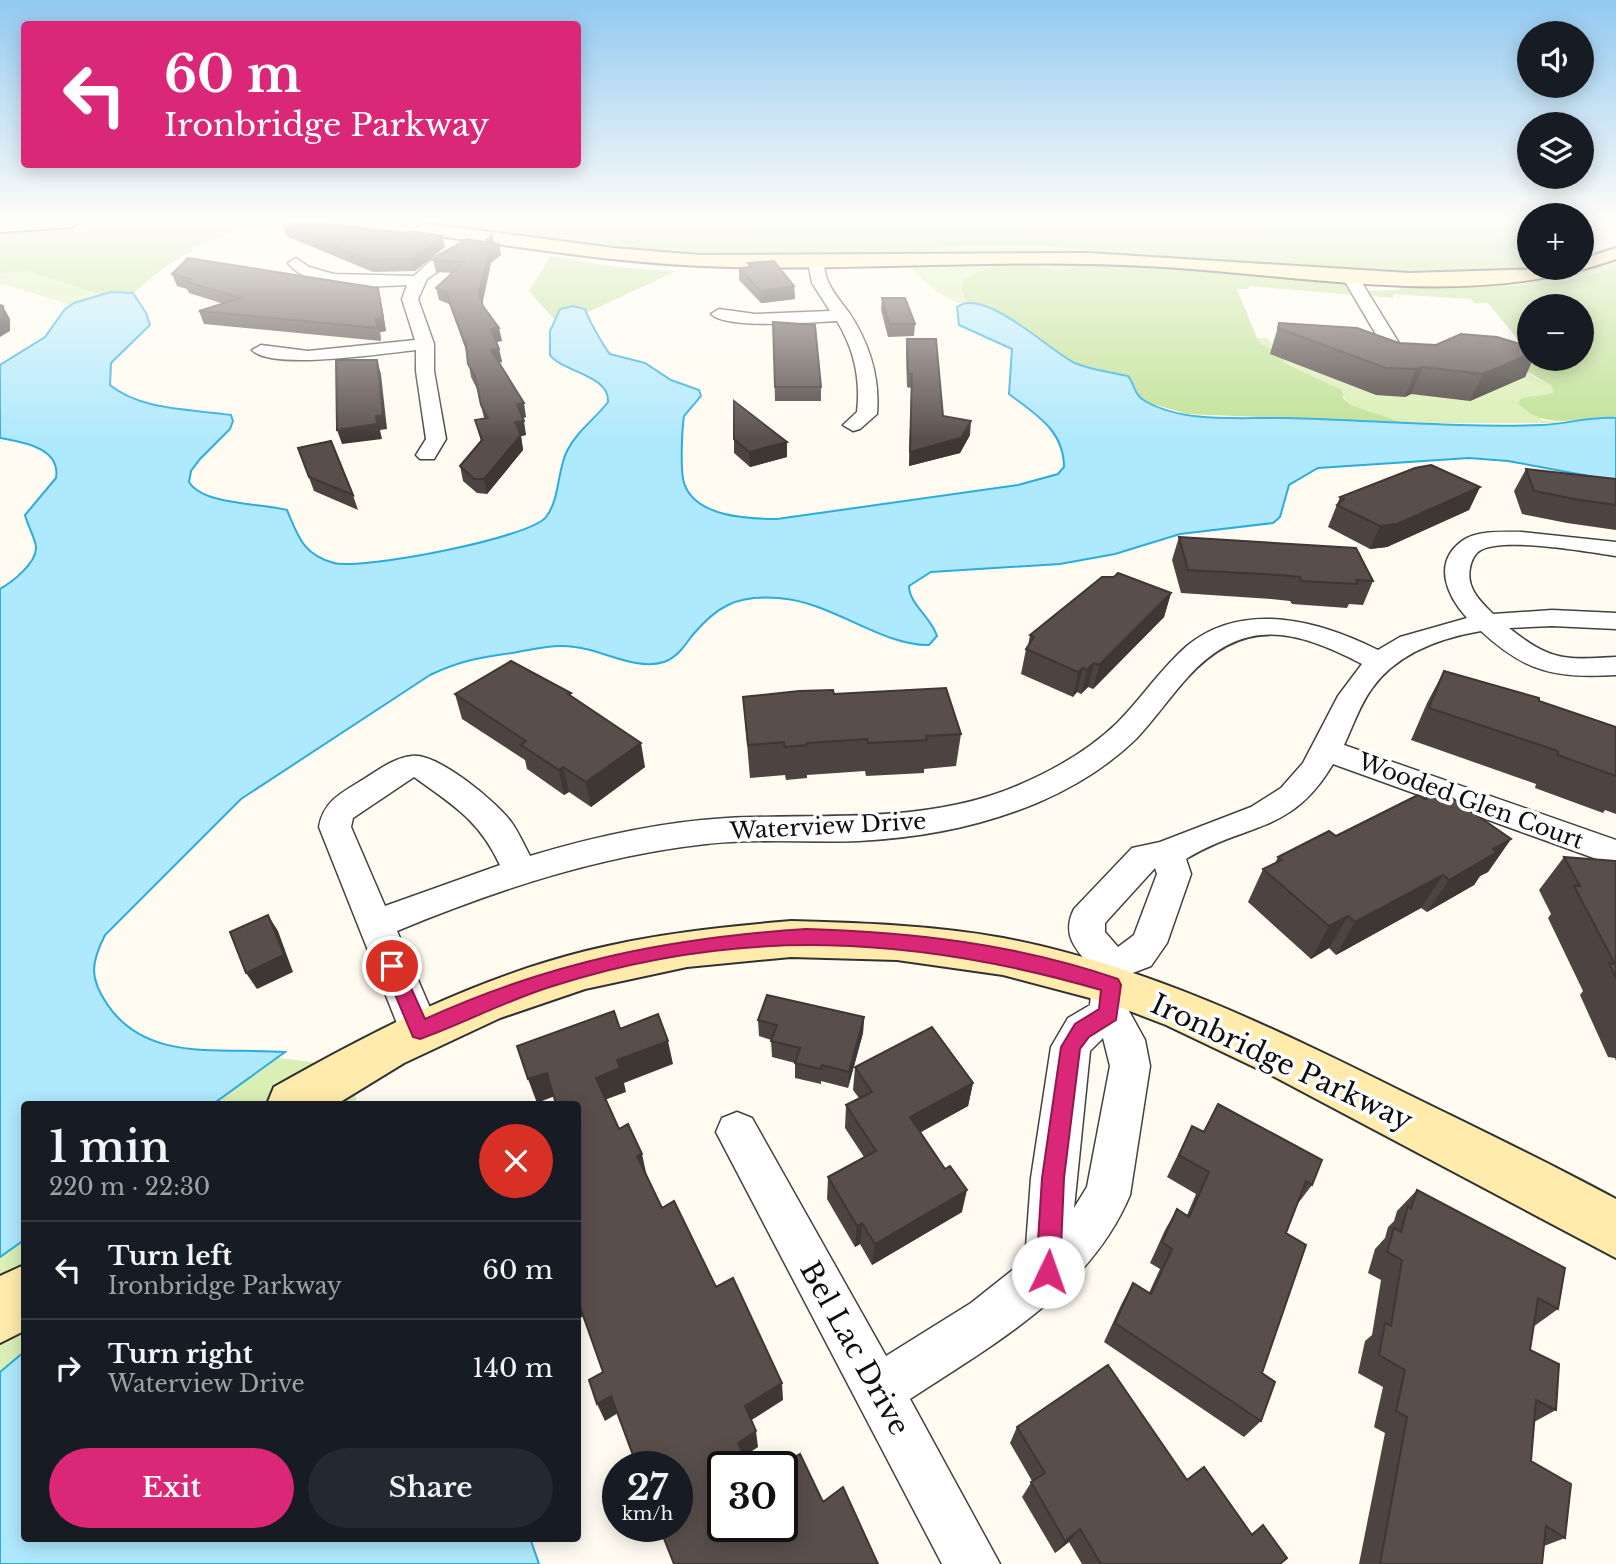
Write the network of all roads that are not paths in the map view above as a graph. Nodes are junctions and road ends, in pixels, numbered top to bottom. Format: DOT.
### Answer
graph roads {
  1 [pos="412,295"];
  2 [pos="826,295"];
  3 [pos="1361,295"];
  4 [pos="719,314"];
  5 [pos="842,316"];
  6 [pos="1390,343"];
  7 [pos="425,344"];
  8 [pos="261,350"];
  9 [pos="853,425"];
  10 [pos="427,456"];
  11 [pos="1616,550"];
  12 [pos="1488,621"];
  13 [pos="1616,621"];
  14 [pos="1381,663"];
  15 [pos="1616,666"];
  16 [pos="1326,750"];
  17 [pos="1616,853"];
  18 [pos="1167,854"];
  19 [pos="520,871"];
  20 [pos="375,925"];
  21 [pos="1111,988"];
  22 [pos="420,1031"];
  23 [pos="297,1101"];
  24 [pos="737,1132"];
  25 [pos="1542,1187"];
  26 [pos="1616,1214"];
  27 [pos="1616,1230"];
  28 [pos="1048,1272"];
  29 [pos="21,1296"];
  30 [pos="0,1313"];
  31 [pos="878,1390"];
  32 [pos="972,1564"];
  1 -- 7 [label="street"];
  2 -- 5 [label="street"];
  3 -- 6 [label="street"];
  4 -- 5 [label="street"];
  5 -- 9 [label="street"];
  7 -- 8 [label="street"];
  7 -- 10 [label="street"];
  11 -- 12 [label="street"];
  12 -- 13 [label="street"];
  12 -- 14 [label="street"];
  12 -- 15 [label="street"];
  14 -- 16 [label="street"];
  14 -- 19 [label="street, Waterview Drive"];
  16 -- 17 [label="street, Wooded Glen Court"];
  16 -- 18 [label="street"];
  18 -- 21 [label="street"];
  18 -- 21 [label="street"];
  19 -- 20 [label="street, Waterview Drive"];
  19 -- 20 [label="street"];
  20 -- 22 [label="street"];
  21 -- 22 [label="street, Ironbridge Parkway"];
  21 -- 25 [label="street, Ironbridge Parkway"];
  21 -- 28 [label="street"];
  21 -- 28 [label="street"];
  22 -- 23 [label="street, Ironbridge Parkway"];
  24 -- 31 [label="street, Bel Lac Drive"];
  25 -- 26 [label="street, Ironbridge Parkway"];
  25 -- 27 [label="street, Ironbridge Parkway"];
  28 -- 31 [label="street"];
  29 -- 30 [label="street"];
  31 -- 32 [label="street, Bel Lac Drive"];
}
